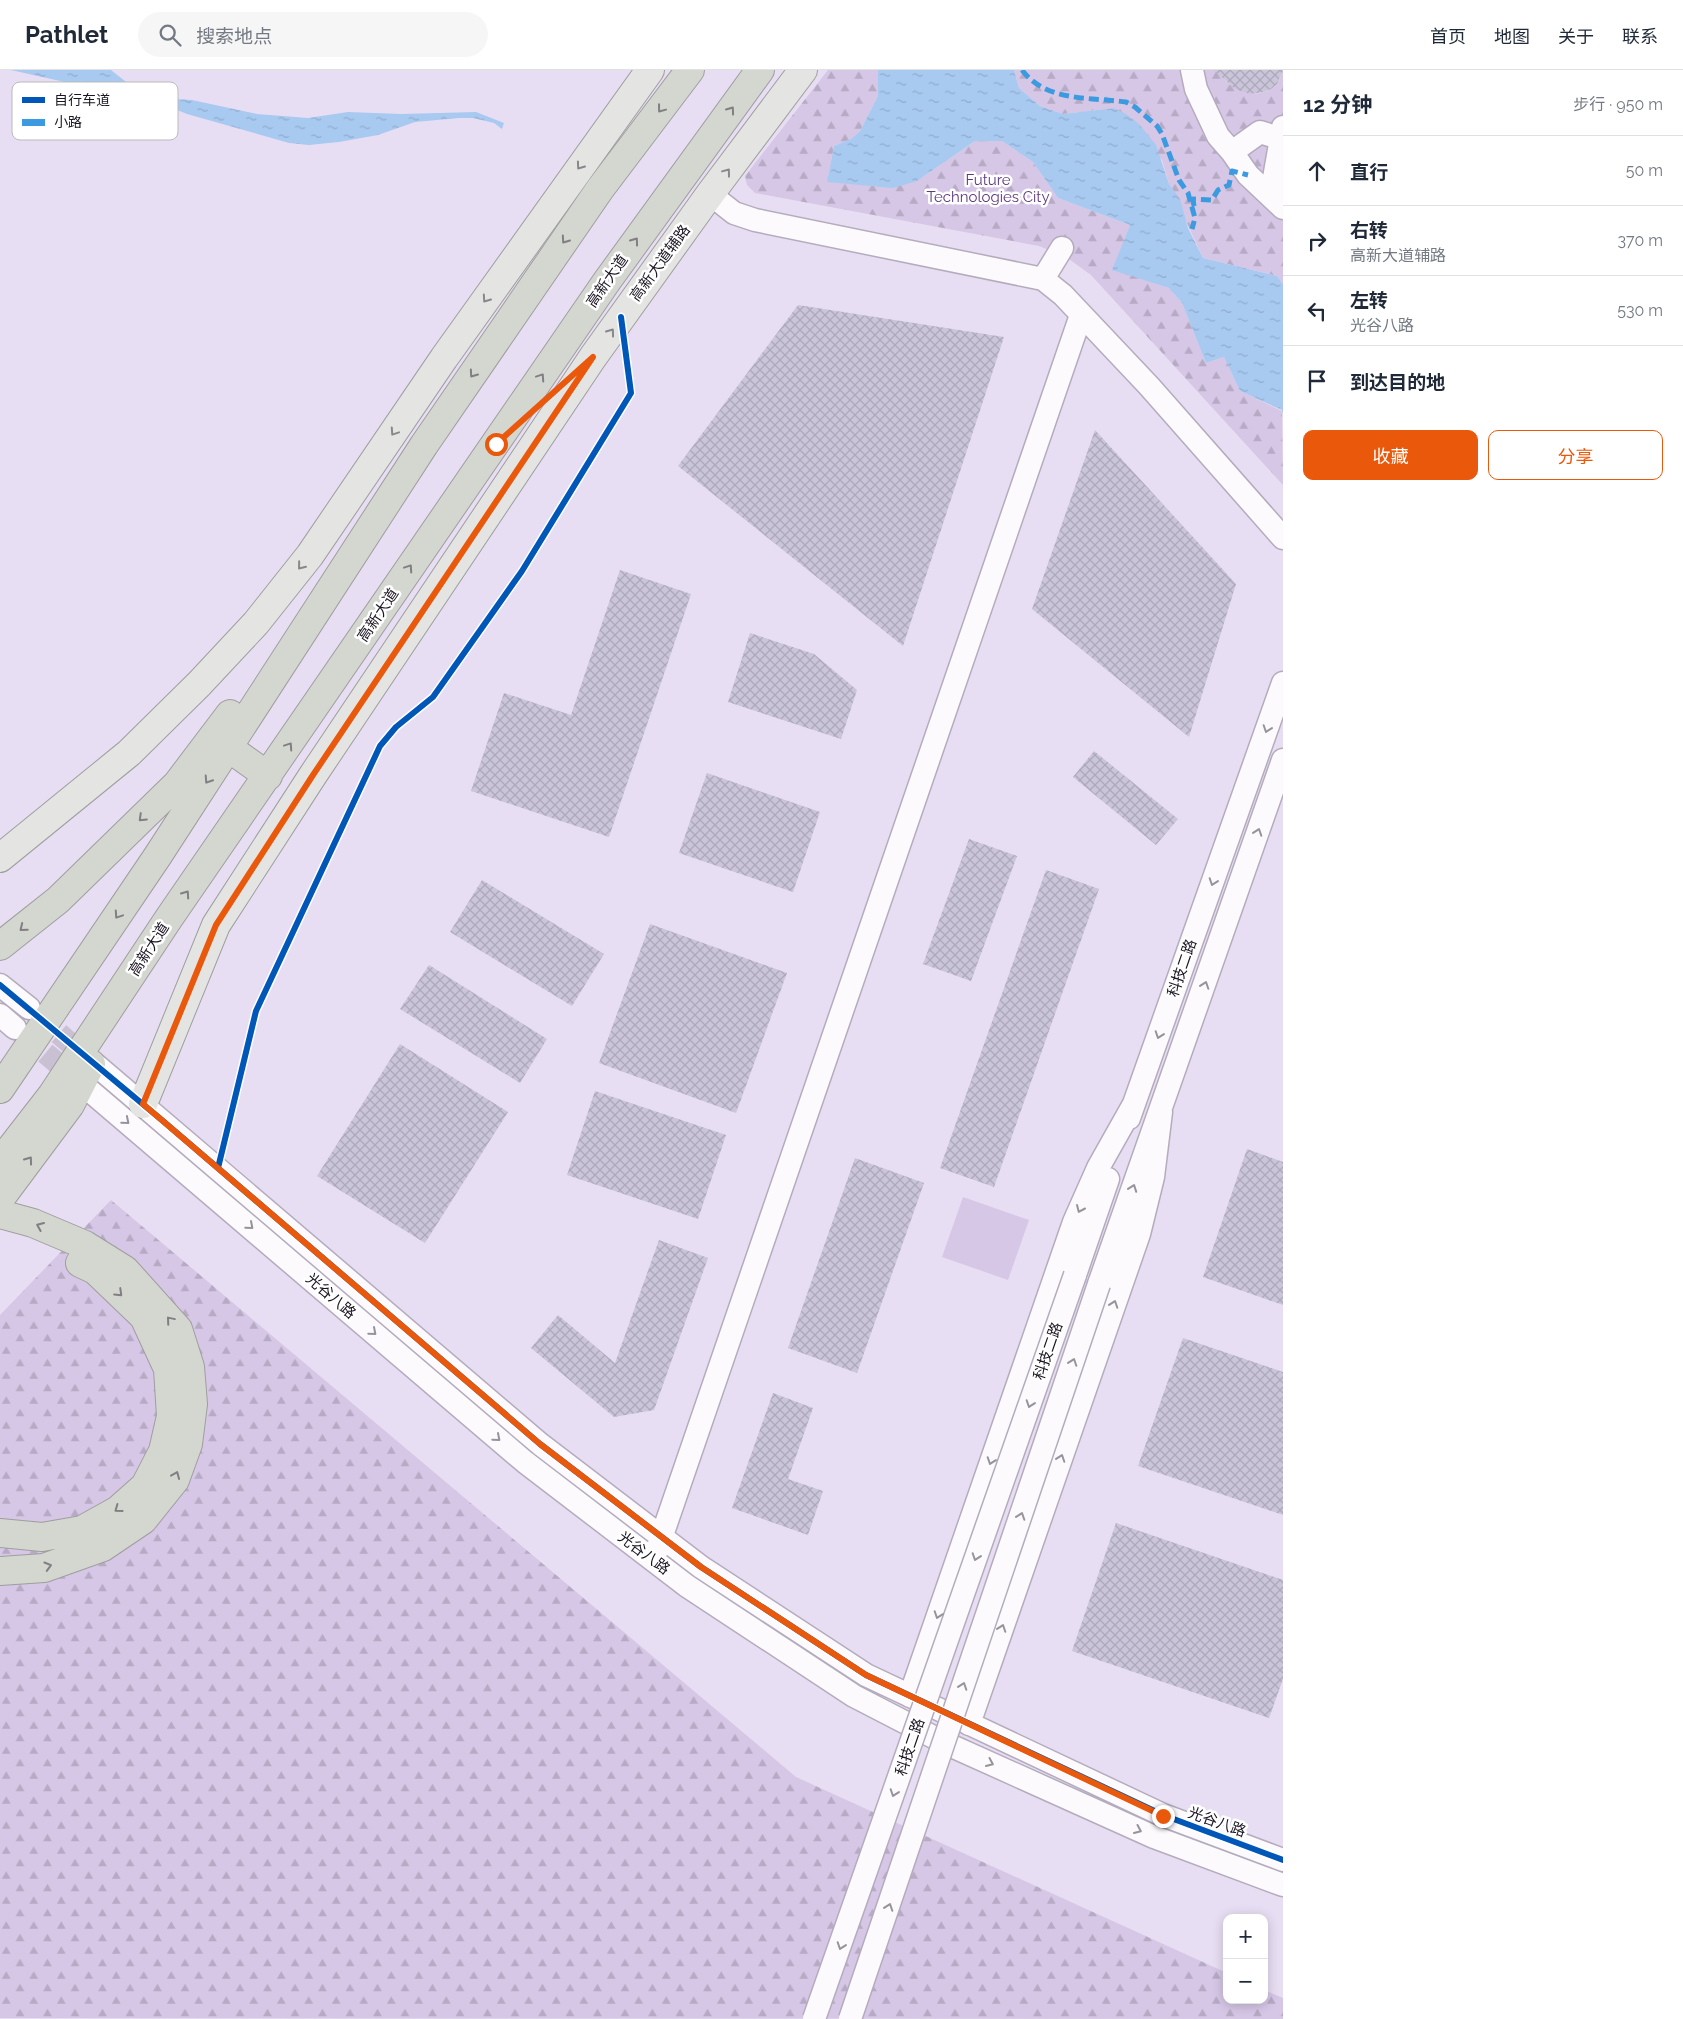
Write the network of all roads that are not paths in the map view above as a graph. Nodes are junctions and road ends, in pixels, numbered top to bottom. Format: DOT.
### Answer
graph roads {
  1 [pos="650,70"];
  2 [pos="690,70"];
  3 [pos="760,70"];
  4 [pos="803,70"];
  5 [pos="1192,70"];
  6 [pos="624,106"];
  7 [pos="1282,133"];
  8 [pos="1232,152"];
  9 [pos="600,189"];
  10 [pos="710,194"];
  11 [pos="1279,204"];
  12 [pos="1062,248"];
  13 [pos="1043,279"];
  14 [pos="1081,315"];
  15 [pos="593,357"];
  16 [pos="496,444"];
  17 [pos="424,445"];
  18 [pos="1283,538"];
  19 [pos="1283,683"];
  20 [pos="229,748"];
  21 [pos="1283,760"];
  22 [pos="268,776"];
  23 [pos="0,858"];
  24 [pos="0,946"];
  25 [pos="0,984"];
  26 [pos="29,1008"];
  27 [pos="96,1065"];
  28 [pos="0,1088"];
  29 [pos="70,1096"];
  30 [pos="143,1104"];
  31 [pos="1134,1104"];
  32 [pos="1161,1112"];
  33 [pos="0,1162"];
  34 [pos="0,1199"];
  35 [pos="0,1214"];
  36 [pos="0,1230"];
  37 [pos="0,1533"];
  38 [pos="662,1537"];
  39 [pos="653,1560"];
  40 [pos="0,1571"];
  41 [pos="910,1696"];
  42 [pos="969,1724"];
  43 [pos="1283,1860"];
  44 [pos="1283,1885"];
  45 [pos="814,2019"];
  46 [pos="850,2019"];
  1 -- 6 [label="main road"];
  2 -- 9 [label="highway, one-way"];
  16 -- 3 [label="highway, 高新大道, one-way"];
  10 -- 4 [label="main road, 高新大道辅路, one-way"];
  5 -- 8 [label="street"];
  6 -- 9 [label="main road"];
  6 -- 23 [label="main road, one-way"];
  7 -- 8 [label="street"];
  7 -- 11 [label="street"];
  8 -- 11 [label="street"];
  9 -- 17 [label="highway, one-way"];
  10 -- 13 [label="street"];
  15 -- 10 [label="main road, 高新大道辅路, one-way"];
  12 -- 13 [label="street"];
  13 -- 14 [label="street"];
  14 -- 18 [label="street"];
  14 -- 38 [label="street"];
  15 -- 16 [label="main road"];
  15 -- 30 [label="main road, 高新大道辅路"];
  22 -- 16 [label="highway, 高新大道, one-way"];
  17 -- 20 [label="highway"];
  17 -- 24 [label="highway, one-way"];
  19 -- 31 [label="street, 科技二路, one-way"];
  20 -- 22 [label="highway"];
  20 -- 28 [label="highway, one-way"];
  32 -- 21 [label="street, 科技二路, one-way"];
  29 -- 22 [label="highway, 高新大道, one-way"];
  25 -- 26 [label="street"];
  27 -- 30 [label="street, 光谷八路"];
  29 -- 33 [label="highway, 高新大道"];
  34 -- 29 [label="highway, one-way"];
  29 -- 39 [label="street, 光谷八路, one-way"];
  30 -- 38 [label="street, 光谷八路"];
  31 -- 41 [label="street, one-way"];
  31 -- 45 [label="street, 科技二路, one-way, bridge"];
  42 -- 32 [label="street, one-way"];
  46 -- 32 [label="street, 科技二路, one-way, bridge"];
  40 -- 35 [label="highway, one-way"];
  36 -- 37 [label="highway, one-way"];
  38 -- 39 [label="street"];
  38 -- 41 [label="street, 光谷八路"];
  39 -- 44 [label="street, 光谷八路, one-way"];
  41 -- 42 [label="street, 光谷八路"];
  42 -- 43 [label="street, 光谷八路"];
}
